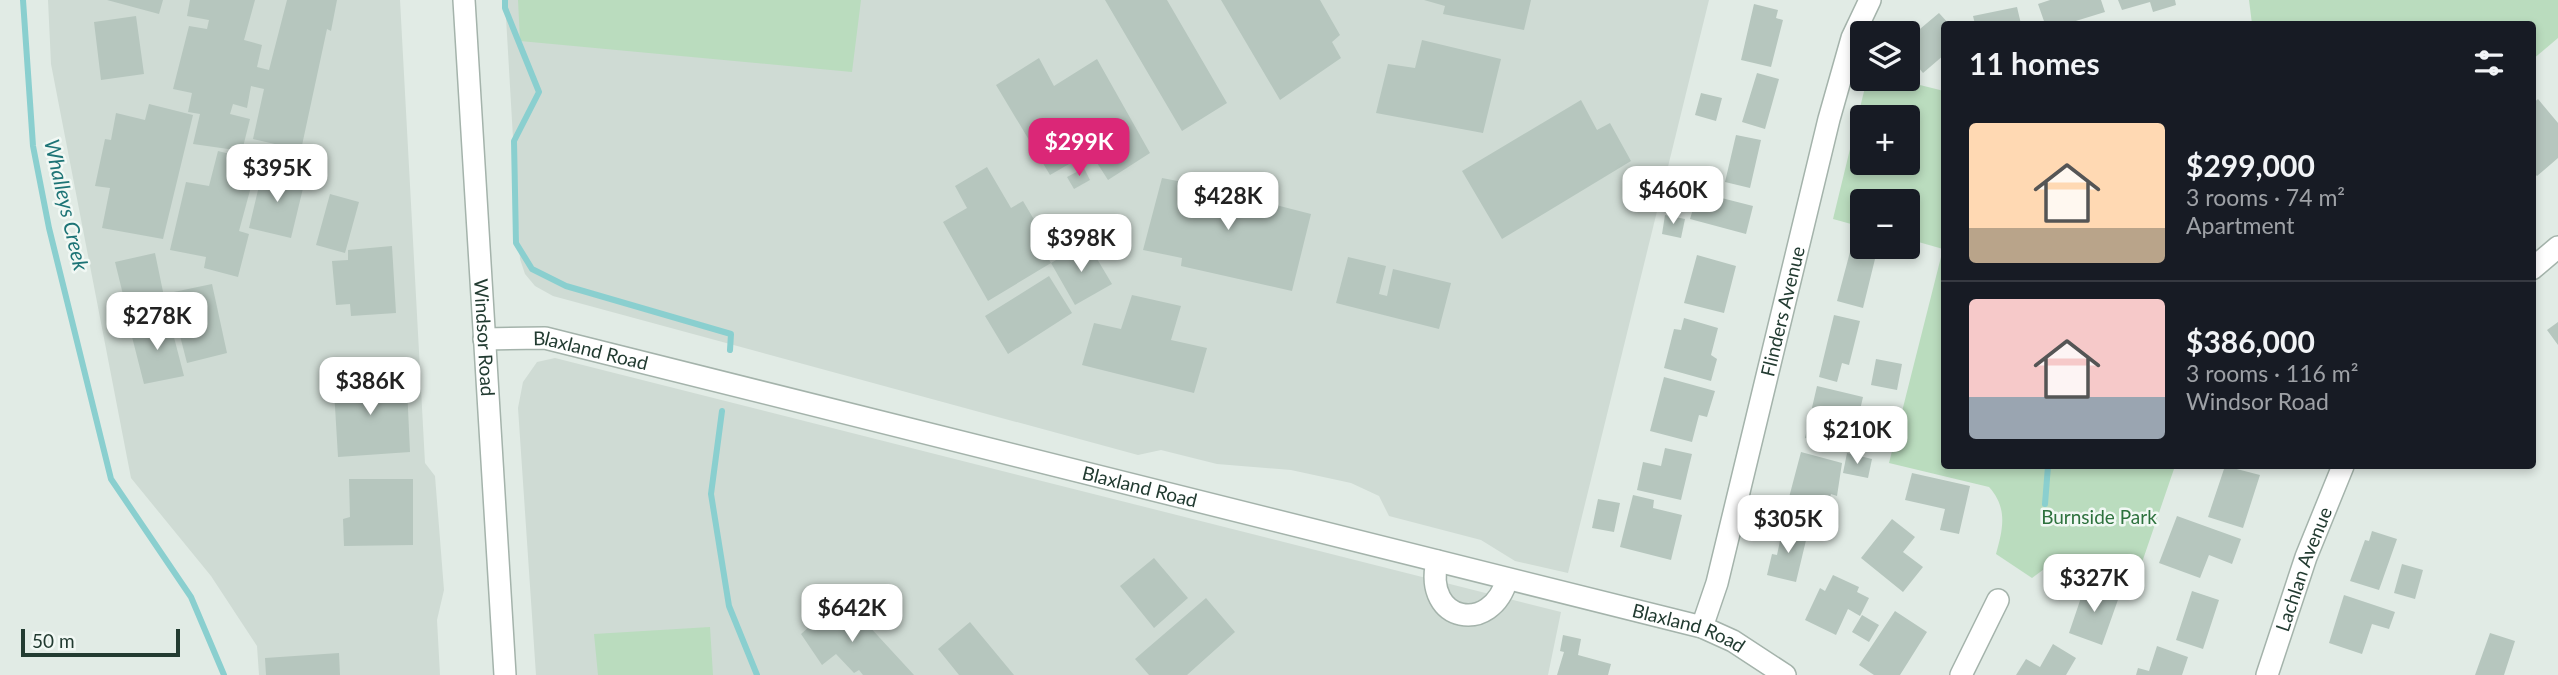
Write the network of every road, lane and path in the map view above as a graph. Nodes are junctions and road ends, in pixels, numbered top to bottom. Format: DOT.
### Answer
graph roads {
  1 [pos="464,0"];
  2 [pos="1870,0"];
  3 [pos="2558,247"];
  4 [pos="2536,266"];
  5 [pos="484,339"];
  6 [pos="2342,469"];
  7 [pos="1437,561"];
  8 [pos="1507,579"];
  9 [pos="1998,600"];
  10 [pos="1702,627"];
  11 [pos="505,675"];
  12 [pos="1784,675"];
  13 [pos="1961,675"];
  14 [pos="2267,675"];
  1 -- 5 [label="street, Windsor Road"];
  2 -- 10 [label="street, Flinders Avenue"];
  3 -- 4 [label="street"];
  5 -- 7 [label="street, Blaxland Road"];
  5 -- 11 [label="street, Windsor Road"];
  6 -- 14 [label="street, Lachlan Avenue"];
  7 -- 8 [label="street, Blaxland Road"];
  7 -- 8 [label="street"];
  8 -- 10 [label="street, Blaxland Road"];
  9 -- 13 [label="street"];
  10 -- 12 [label="street, Blaxland Road"];
}
